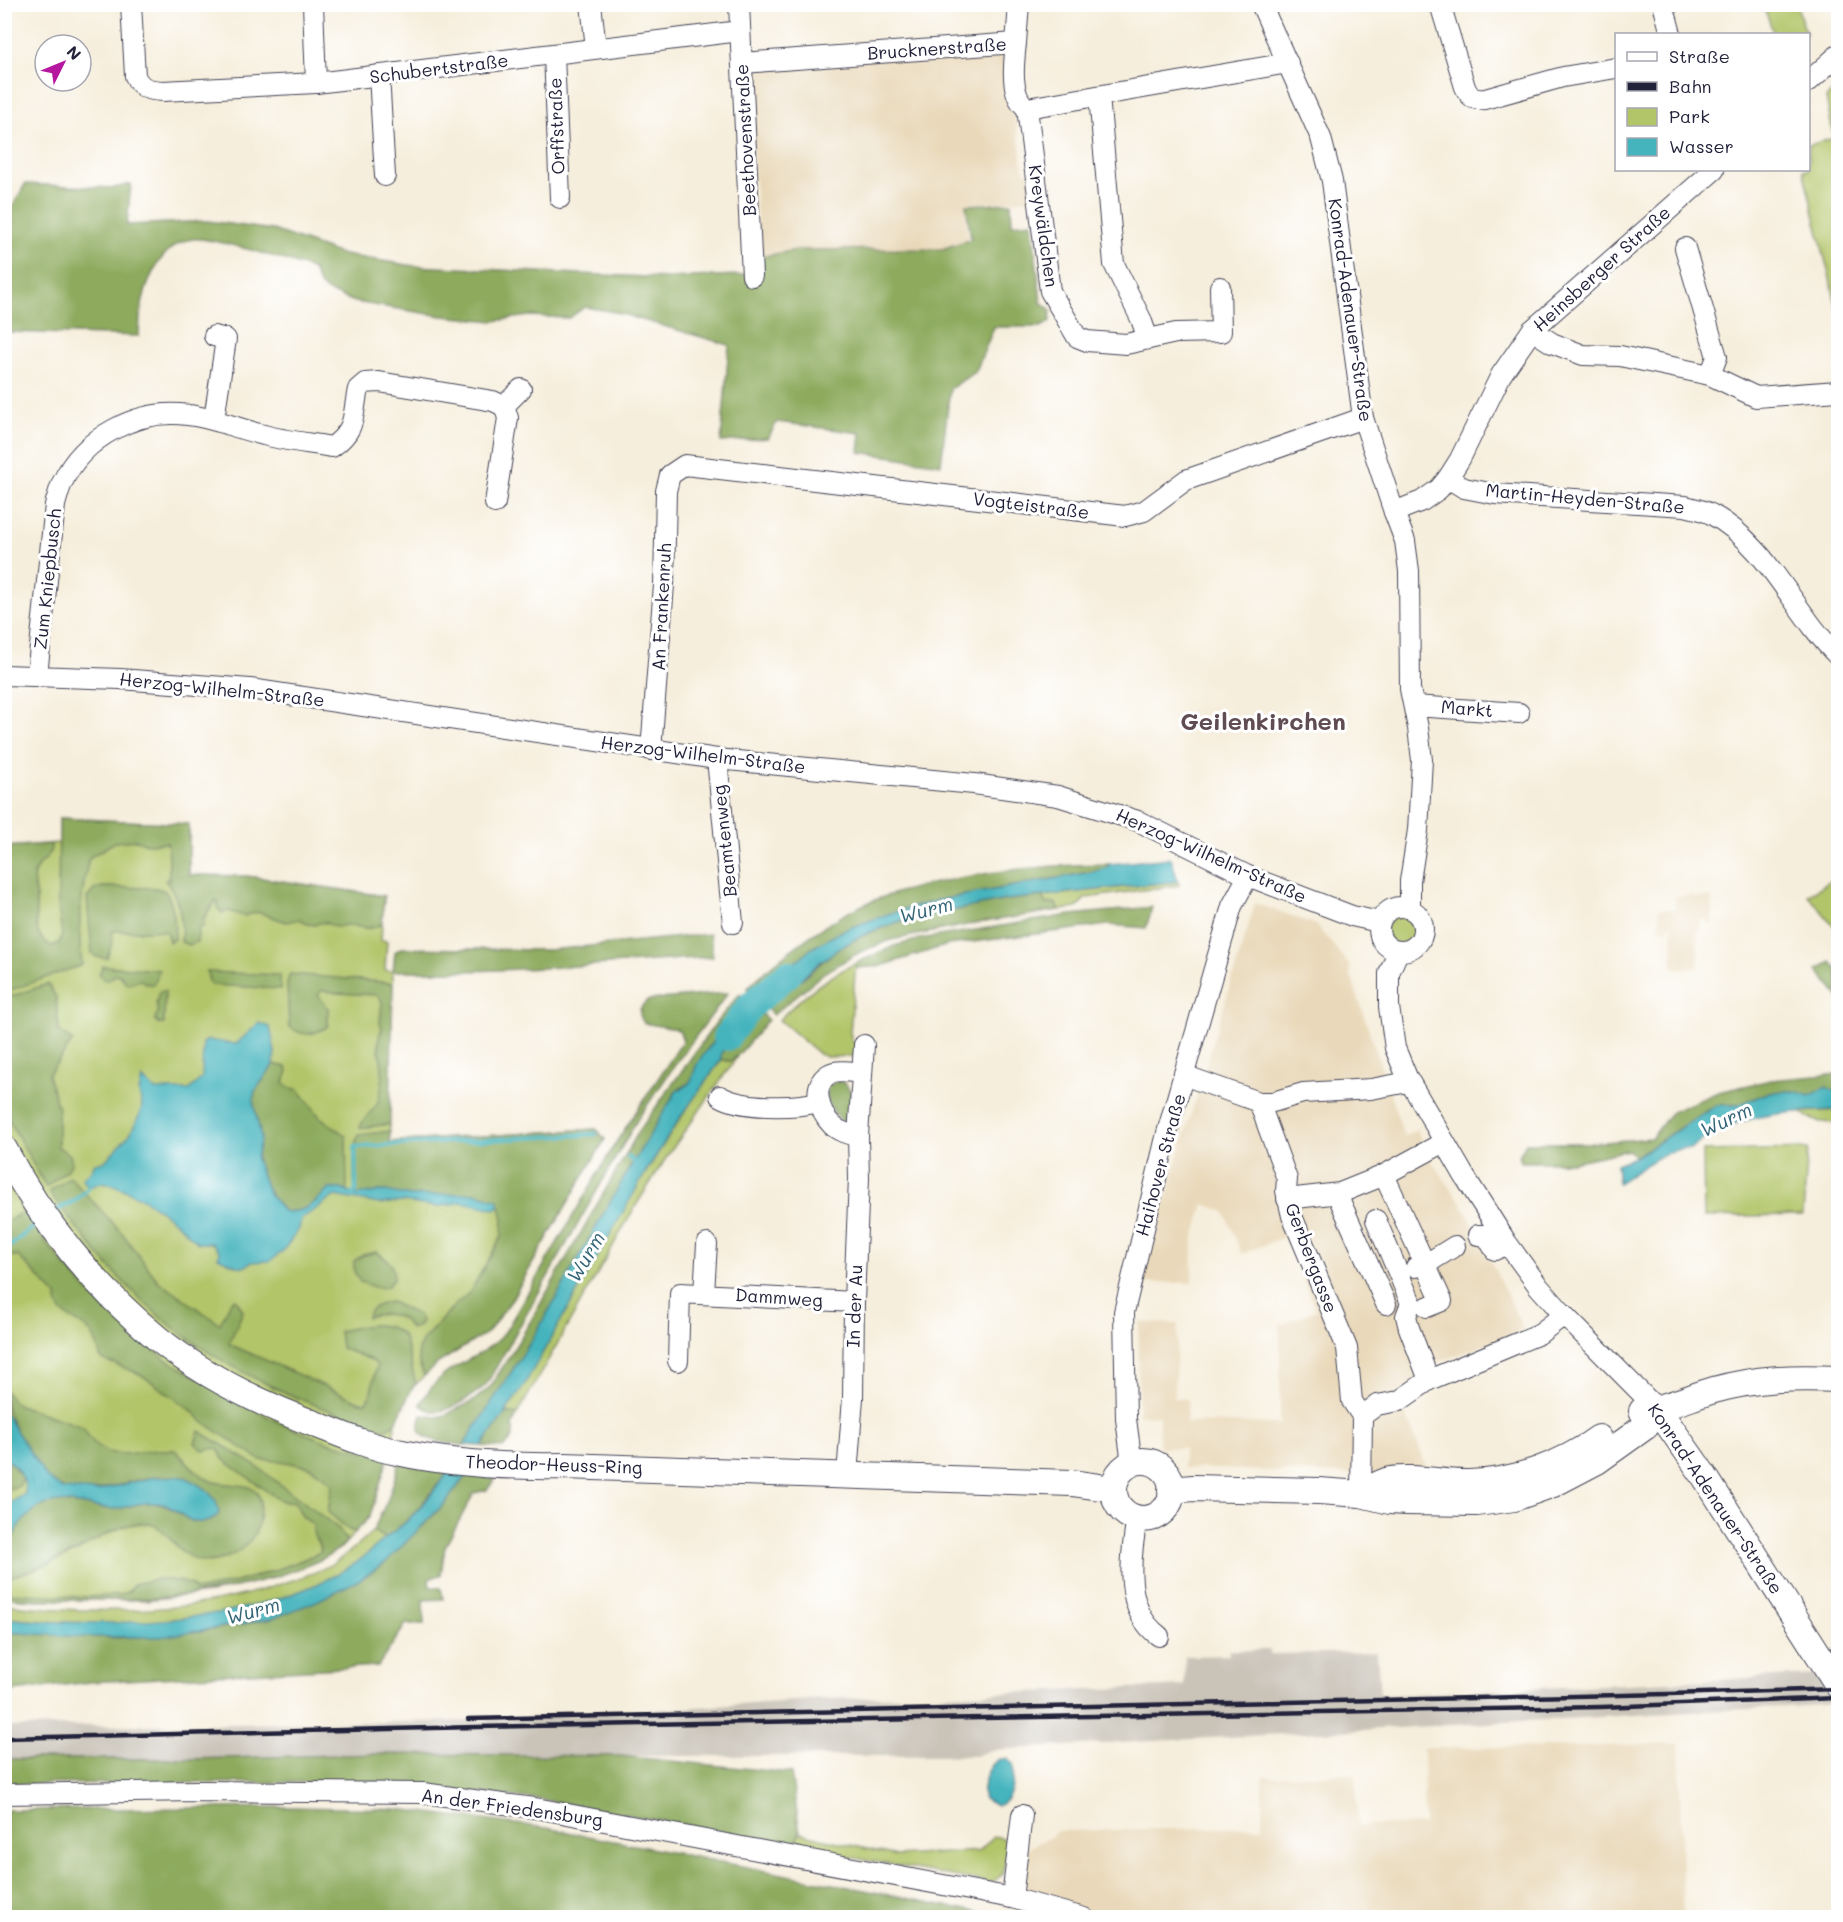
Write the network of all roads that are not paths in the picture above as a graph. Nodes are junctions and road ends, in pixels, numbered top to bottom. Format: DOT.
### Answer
graph roads {
  1 [pos="131,4"];
  2 [pos="313,4"];
  3 [pos="591,4"];
  4 [pos="739,4"];
  5 [pos="1018,4"];
  6 [pos="1261,4"];
  7 [pos="1440,4"];
  8 [pos="1664,4"];
  9 [pos="740,31"];
  10 [pos="1671,33"];
  11 [pos="1016,43"];
  12 [pos="596,48"];
  13 [pos="554,54"];
  14 [pos="1839,55"];
  15 [pos="742,63"];
  16 [pos="1288,63"];
  17 [pos="1615,68"];
  18 [pos="379,75"];
  19 [pos="1810,81"];
  20 [pos="316,83"];
  21 [pos="1099,96"];
  22 [pos="1028,108"];
  23 [pos="1713,171"];
  24 [pos="385,176"];
  25 [pos="560,198"];
  26 [pos="1685,248"];
  27 [pos="753,276"];
  28 [pos="1220,287"];
  29 [pos="1532,330"];
  30 [pos="214,336"];
  31 [pos="1148,339"];
  32 [pos="1710,375"];
  33 [pos="521,389"];
  34 [pos="1839,391"];
  35 [pos="504,406"];
  36 [pos="1363,418"];
  37 [pos="214,419"];
  38 [pos="678,468"];
  39 [pos="1448,478"];
  40 [pos="495,503"];
  41 [pos="1394,512"];
  42 [pos="1839,656"];
  43 [pos="4,675"];
  44 [pos="37,675"];
  45 [pos="1414,706"];
  46 [pos="1519,713"];
  47 [pos="651,750"];
  48 [pos="717,759"];
  49 [pos="1248,876"];
  50 [pos="1410,909"];
  51 [pos="1379,922"];
  52 [pos="733,923"];
  53 [pos="1398,952"];
  54 [pos="864,1045"];
  55 [pos="862,1073"];
  56 [pos="1189,1077"];
  57 [pos="1403,1083"];
  58 [pos="720,1096"];
  59 [pos="818,1102"];
  60 [pos="1259,1102"];
  61 [pos="858,1136"];
  62 [pos="1439,1145"];
  63 [pos="4,1149"];
  64 [pos="1384,1175"];
  65 [pos="1337,1194"];
  66 [pos="1287,1199"];
  67 [pos="1376,1220"];
  68 [pos="1478,1235"];
  69 [pos="706,1244"];
  70 [pos="1455,1246"];
  71 [pos="1501,1247"];
  72 [pos="1426,1264"];
  73 [pos="1399,1272"];
  74 [pos="704,1293"];
  75 [pos="854,1302"];
  76 [pos="1386,1304"];
  77 [pos="1427,1307"];
  78 [pos="1564,1315"];
  79 [pos="678,1361"];
  80 [pos="1839,1379"];
  81 [pos="1429,1380"];
  82 [pos="1658,1410"];
  83 [pos="1362,1416"];
  84 [pos="1132,1464"];
  85 [pos="848,1475"];
  86 [pos="1114,1489"];
  87 [pos="1172,1490"];
  88 [pos="1360,1494"];
  89 [pos="1137,1519"];
  90 [pos="1159,1636"];
  91 [pos="1839,1685"];
  92 [pos="4,1794"];
  93 [pos="1022,1815"];
  94 [pos="1012,1898"];
  95 [pos="1084,1917"];
  1 -- 20 [label="street, Schubertstraße"];
  2 -- 20 [label="street"];
  3 -- 12 [label="street"];
  4 -- 9 [label="street, Beethovenstraße"];
  5 -- 11 [label="street"];
  6 -- 16 [label="street, Konrad-Adenauer-Straße"];
  7 -- 17 [label="street"];
  8 -- 10 [label="street"];
  9 -- 12 [label="street, Schubertstraße"];
  9 -- 15 [label="street, Beethovenstraße"];
  11 -- 15 [label="street, Brucknerstraße"];
  11 -- 22 [label="street, Brucknerstraße"];
  12 -- 13 [label="street, Schubertstraße"];
  13 -- 18 [label="street, Schubertstraße"];
  13 -- 25 [label="street, Orffstraße"];
  14 -- 19 [label="street"];
  15 -- 27 [label="street, Beethovenstraße"];
  16 -- 21 [label="street"];
  16 -- 36 [label="street, Konrad-Adenauer-Straße"];
  18 -- 20 [label="street, Schubertstraße"];
  18 -- 24 [label="street"];
  21 -- 22 [label="street"];
  21 -- 31 [label="street"];
  22 -- 31 [label="street, Kreywäldchen"];
  23 -- 29 [label="street, Heinsberger Straße"];
  26 -- 32 [label="street"];
  28 -- 31 [label="street, Kreywäldchen"];
  29 -- 32 [label="street"];
  29 -- 39 [label="street, Heinsberger Straße"];
  30 -- 37 [label="street"];
  32 -- 34 [label="street"];
  33 -- 35 [label="street"];
  35 -- 37 [label="street, Zum Kniepbusch"];
  35 -- 40 [label="street"];
  36 -- 38 [label="street, Vogteistraße"];
  36 -- 41 [label="street, Konrad-Adenauer-Straße"];
  37 -- 44 [label="street, Zum Kniepbusch"];
  38 -- 47 [label="street, An Frankenruh"];
  39 -- 41 [label="street, Heinsberger Straße"];
  39 -- 42 [label="street, Martin-Heyden-Straße"];
  41 -- 45 [label="street, Konrad-Adenauer-Straße"];
  43 -- 44 [label="street, Herzog-Wilhelm-Straße"];
  44 -- 47 [label="street, Herzog-Wilhelm-Straße"];
  45 -- 46 [label="street, Markt"];
  45 -- 50 [label="street, Konrad-Adenauer-Straße"];
  47 -- 48 [label="street, Herzog-Wilhelm-Straße"];
  48 -- 49 [label="street, Herzog-Wilhelm-Straße"];
  48 -- 52 [label="street, Beamtenweg"];
  49 -- 51 [label="street, Herzog-Wilhelm-Straße"];
  49 -- 84 [label="street, Haihover Straße"];
  50 -- 51 [label="street"];
  50 -- 53 [label="street"];
  51 -- 53 [label="street"];
  53 -- 78 [label="street, Konrad-Adenauer-Straße"];
  54 -- 55 [label="street, In der Au"];
  55 -- 59 [label="street"];
  55 -- 61 [label="street, In der Au"];
  56 -- 60 [label="street"];
  57 -- 60 [label="street"];
  58 -- 59 [label="street"];
  59 -- 61 [label="street"];
  60 -- 66 [label="street, Gerbergasse"];
  61 -- 75 [label="street, In der Au"];
  62 -- 64 [label="street"];
  63 -- 85 [label="main road, Theodor-Heuss-Ring"];
  64 -- 65 [label="street"];
  64 -- 72 [label="street"];
  65 -- 66 [label="street"];
  65 -- 76 [label="street"];
  66 -- 83 [label="street, Gerbergasse"];
  67 -- 73 [label="street"];
  68 -- 71 [label="street"];
  69 -- 74 [label="street"];
  70 -- 72 [label="street"];
  72 -- 73 [label="street"];
  72 -- 77 [label="street"];
  73 -- 81 [label="street"];
  74 -- 75 [label="street, Dammweg"];
  74 -- 79 [label="street, Dammweg"];
  75 -- 85 [label="street, In der Au"];
  78 -- 81 [label="street"];
  78 -- 82 [label="street, Konrad-Adenauer-Straße"];
  80 -- 82 [label="main road"];
  81 -- 83 [label="street"];
  82 -- 88 [label="main road"];
  82 -- 91 [label="main road, Konrad-Adenauer-Straße"];
  83 -- 88 [label="street"];
  84 -- 86 [label="main road"];
  84 -- 87 [label="main road"];
  85 -- 86 [label="main road, Theodor-Heuss-Ring"];
  86 -- 89 [label="main road"];
  87 -- 88 [label="main road"];
  87 -- 89 [label="main road"];
  89 -- 90 [label="street"];
  92 -- 94 [label="street, An der Friedensburg"];
  93 -- 94 [label="street"];
  94 -- 95 [label="street, An der Friedensburg"];
}
